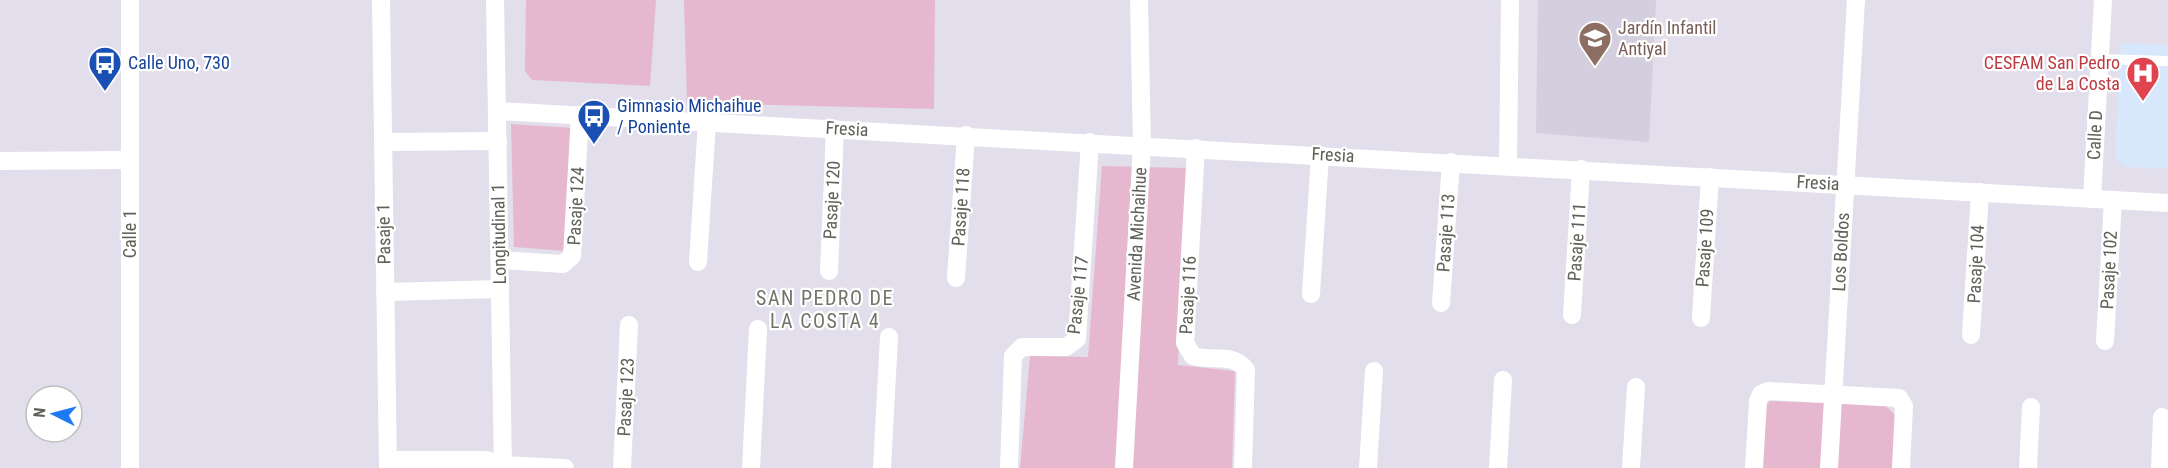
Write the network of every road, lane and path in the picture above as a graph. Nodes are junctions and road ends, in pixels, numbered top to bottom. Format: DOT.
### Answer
graph roads {
  1 [pos="130,0"];
  2 [pos="381,0"];
  3 [pos="495,0"];
  4 [pos="1139,0"];
  5 [pos="1510,0"];
  6 [pos="1856,0"];
  7 [pos="2103,0"];
  8 [pos="2099,59"];
  9 [pos="2168,61"];
  10 [pos="497,111"];
  11 [pos="580,115"];
  12 [pos="707,122"];
  13 [pos="835,129"];
  14 [pos="966,135"];
  15 [pos="498,141"];
  16 [pos="383,142"];
  17 [pos="1090,142"];
  18 [pos="1142,145"];
  19 [pos="1196,148"];
  20 [pos="1320,155"];
  21 [pos="129,160"];
  22 [pos="0,161"];
  23 [pos="1451,162"];
  24 [pos="1508,165"];
  25 [pos="1581,170"];
  26 [pos="1710,177"];
  27 [pos="1844,184"];
  28 [pos="1980,192"];
  29 [pos="2092,198"];
  30 [pos="2113,200"];
  31 [pos="2168,203"];
  32 [pos="500,260"];
  33 [pos="698,262"];
  34 [pos="829,271"];
  35 [pos="956,278"];
  36 [pos="500,289"];
  37 [pos="385,292"];
  38 [pos="1311,294"];
  39 [pos="1441,303"];
  40 [pos="1572,315"];
  41 [pos="1701,318"];
  42 [pos="629,326"];
  43 [pos="758,329"];
  44 [pos="1971,335"];
  45 [pos="889,338"];
  46 [pos="2105,341"];
  47 [pos="1374,371"];
  48 [pos="1503,380"];
  49 [pos="1636,387"];
  50 [pos="1833,394"];
  51 [pos="2031,407"];
  52 [pos="2162,417"];
  53 [pos="388,464"];
  54 [pos="503,466"];
  55 [pos="130,468"];
  56 [pos="566,468"];
  57 [pos="622,468"];
  58 [pos="751,468"];
  59 [pos="882,468"];
  60 [pos="1009,468"];
  61 [pos="1124,468"];
  62 [pos="1243,468"];
  63 [pos="1368,468"];
  64 [pos="1498,468"];
  65 [pos="1631,468"];
  66 [pos="1754,468"];
  67 [pos="1829,468"];
  68 [pos="1901,468"];
  69 [pos="2028,468"];
  70 [pos="2160,468"];
  1 -- 21 [label="street, Calle 1"];
  2 -- 16 [label="street, Pasaje 1"];
  3 -- 10 [label="street, Longitudinal 1"];
  4 -- 18 [label="street, Avenida Michaihue"];
  5 -- 24 [label="street"];
  6 -- 27 [label="street, Los Boldos"];
  7 -- 8 [label="street, Calle D"];
  8 -- 9 [label="lane"];
  8 -- 29 [label="street, Calle D"];
  10 -- 11 [label="street, Fresia"];
  10 -- 15 [label="street, Longitudinal 1"];
  11 -- 12 [label="street, Fresia"];
  11 -- 32 [label="street, Pasaje 124"];
  12 -- 13 [label="street, Fresia"];
  12 -- 33 [label="street"];
  13 -- 14 [label="street, Fresia"];
  13 -- 34 [label="street, Pasaje 120"];
  14 -- 17 [label="street, Fresia"];
  14 -- 35 [label="street, Pasaje 118"];
  15 -- 16 [label="street"];
  15 -- 32 [label="street, Longitudinal 1"];
  16 -- 37 [label="street, Pasaje 1"];
  17 -- 18 [label="street, Fresia"];
  17 -- 60 [label="street, Pasaje 117"];
  18 -- 19 [label="street, Fresia"];
  18 -- 61 [label="street, Avenida Michaihue"];
  19 -- 20 [label="street, Fresia"];
  19 -- 62 [label="street, Pasaje 116"];
  20 -- 23 [label="street, Fresia"];
  20 -- 38 [label="street"];
  21 -- 22 [label="street"];
  21 -- 55 [label="street, Calle 1"];
  23 -- 24 [label="street, Fresia"];
  23 -- 39 [label="street, Pasaje 113"];
  24 -- 25 [label="street, Fresia"];
  25 -- 26 [label="street, Fresia"];
  25 -- 40 [label="street, Pasaje 111"];
  26 -- 27 [label="street, Fresia"];
  26 -- 41 [label="street, Pasaje 109"];
  27 -- 28 [label="street, Fresia"];
  27 -- 50 [label="street, Los Boldos"];
  28 -- 29 [label="street, Fresia"];
  28 -- 44 [label="street, Pasaje 104"];
  29 -- 30 [label="street, Fresia"];
  30 -- 31 [label="street, Fresia"];
  30 -- 46 [label="street, Pasaje 102"];
  32 -- 36 [label="street, Longitudinal 1"];
  36 -- 37 [label="street"];
  36 -- 54 [label="street, Longitudinal 1"];
  37 -- 53 [label="street, Pasaje 1"];
  42 -- 57 [label="street, Pasaje 123"];
  43 -- 58 [label="street"];
  45 -- 59 [label="street"];
  47 -- 63 [label="street"];
  48 -- 64 [label="street"];
  49 -- 65 [label="street"];
  50 -- 66 [label="street"];
  50 -- 67 [label="street, Los Boldos"];
  50 -- 68 [label="street"];
  51 -- 69 [label="street"];
  52 -- 70 [label="street"];
  53 -- 54 [label="street"];
  54 -- 56 [label="street"];
}
